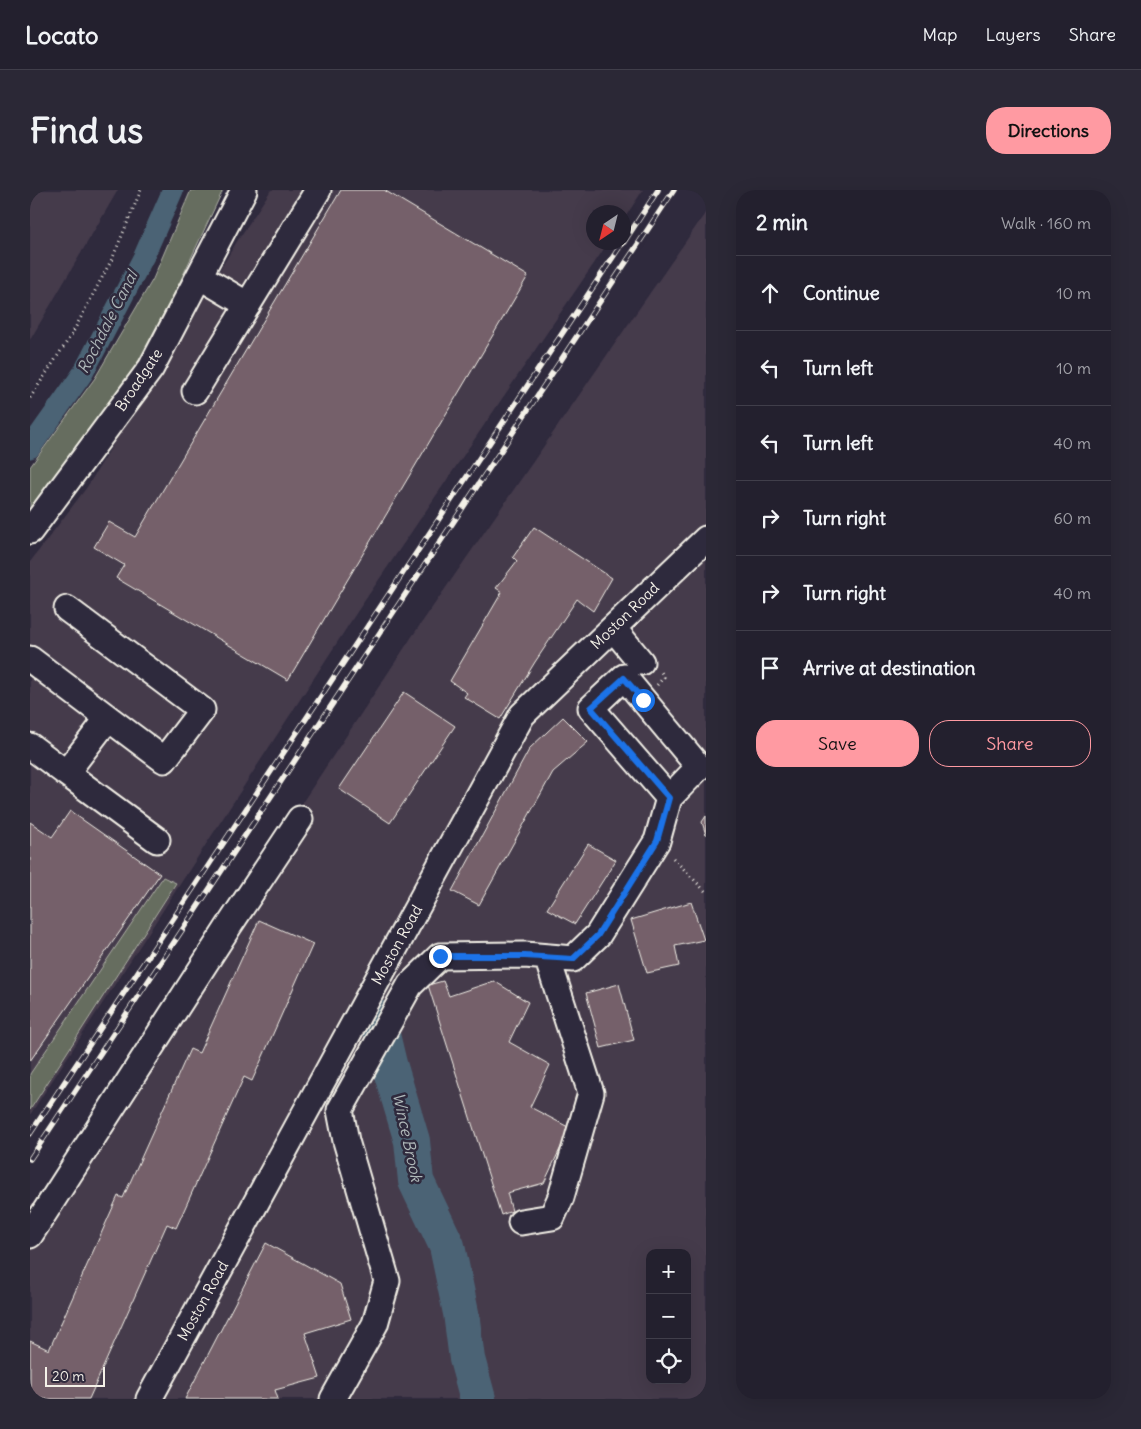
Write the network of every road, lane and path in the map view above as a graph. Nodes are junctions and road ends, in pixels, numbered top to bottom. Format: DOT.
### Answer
graph roads {
  1 [pos="141,190"];
  2 [pos="244,190"];
  3 [pos="318,190"];
  4 [pos="199,276"];
  5 [pos="248,305"];
  6 [pos="195,391"];
  7 [pos="30,398"];
  8 [pos="30,531"];
  9 [pos="706,539"];
  10 [pos="67,609"];
  11 [pos="613,628"];
  12 [pos="30,659"];
  13 [pos="641,662"];
  14 [pos="108,718"];
  15 [pos="30,746"];
  16 [pos="66,773"];
  17 [pos="669,798"];
  18 [pos="300,819"];
  19 [pos="157,840"];
  20 [pos="657,841"];
  21 [pos="706,892"];
  22 [pos="547,957"];
  23 [pos="521,1222"];
  24 [pos="30,1235"];
  25 [pos="149,1399"];
  26 [pos="333,1399"];
  1 -- 7 [label="path"];
  2 -- 4 [label="street, Broadgate"];
  3 -- 5 [label="street"];
  4 -- 5 [label="street"];
  4 -- 8 [label="street, Broadgate"];
  5 -- 6 [label="street"];
  9 -- 11 [label="street, Moston Road"];
  10 -- 14 [label="street"];
  11 -- 13 [label="street"];
  11 -- 25 [label="street, Moston Road"];
  12 -- 14 [label="street"];
  14 -- 16 [label="street"];
  15 -- 16 [label="street"];
  16 -- 19 [label="street"];
  17 -- 17 [label="street"];
  17 -- 20 [label="street"];
  18 -- 24 [label="street"];
  20 -- 21 [label="path"];
  20 -- 22 [label="street"];
  22 -- 23 [label="street"];
  22 -- 26 [label="street"];
}
